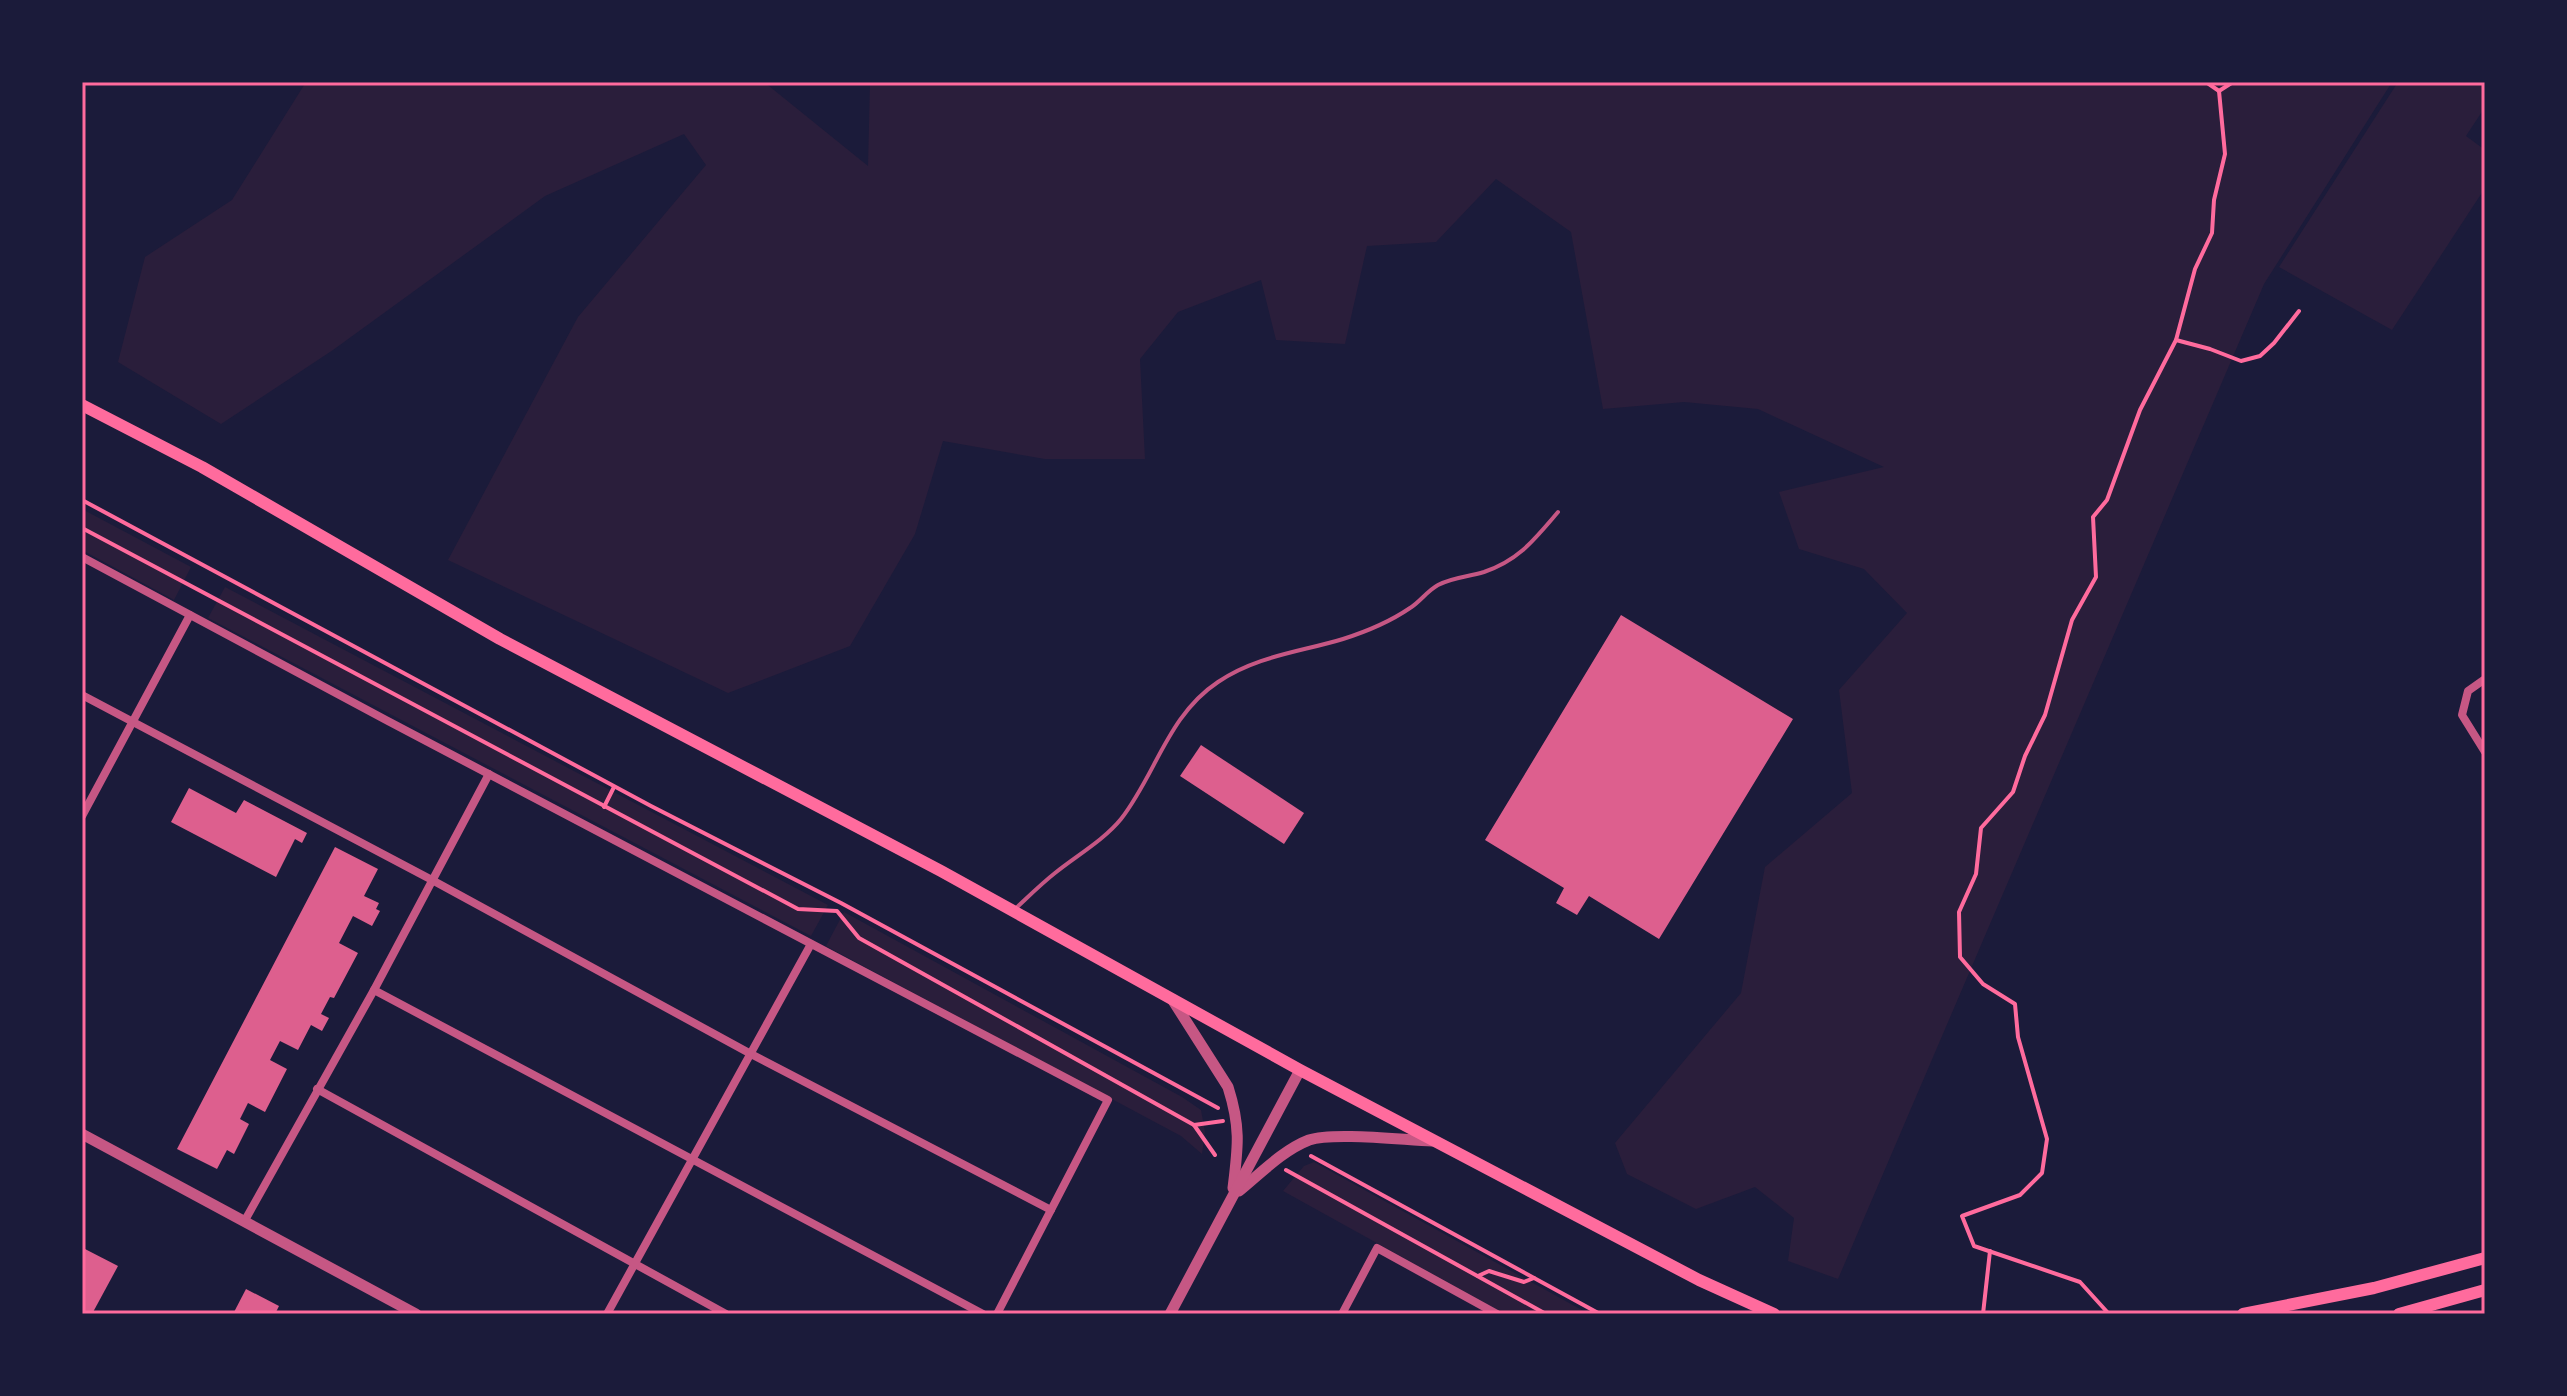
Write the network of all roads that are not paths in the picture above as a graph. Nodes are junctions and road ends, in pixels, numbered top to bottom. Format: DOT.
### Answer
graph roads {
  1 [pos="82,405"];
  2 [pos="1558,512"];
  3 [pos="82,557"];
  4 [pos="190,615"];
  5 [pos="2485,679"];
  6 [pos="82,695"];
  7 [pos="134,723"];
  8 [pos="2485,752"];
  9 [pos="489,774"];
  10 [pos="82,816"];
  11 [pos="432,880"];
  12 [pos="1013,911"];
  13 [pos="811,944"];
  14 [pos="374,990"];
  15 [pos="1172,999"];
  16 [pos="751,1054"];
  17 [pos="1300,1070"];
  18 [pos="317,1089"];
  19 [pos="82,1134"];
  20 [pos="1434,1141"];
  21 [pos="694,1160"];
  22 [pos="1232,1197"];
  23 [pos="1051,1210"];
  24 [pos="244,1222"];
  25 [pos="2485,1258"];
  26 [pos="635,1264"];
  27 [pos="2485,1290"];
  28 [pos="416,1314"];
  29 [pos="607,1314"];
  30 [pos="726,1314"];
  31 [pos="983,1314"];
  32 [pos="997,1314"];
  33 [pos="1170,1314"];
  34 [pos="1342,1314"];
  35 [pos="1497,1314"];
  36 [pos="1774,1314"];
  37 [pos="2243,1314"];
  38 [pos="2399,1314"];
  1 -- 12 [label="main road"];
  2 -- 12 [label="lane"];
  3 -- 4 [label="street"];
  4 -- 7 [label="street"];
  4 -- 9 [label="street"];
  5 -- 8 [label="street"];
  6 -- 7 [label="street"];
  7 -- 10 [label="street"];
  7 -- 11 [label="street"];
  9 -- 11 [label="street"];
  9 -- 13 [label="street"];
  11 -- 14 [label="street"];
  11 -- 16 [label="street"];
  12 -- 15 [label="main road"];
  13 -- 16 [label="street"];
  13 -- 23 [label="street"];
  14 -- 18 [label="street"];
  14 -- 21 [label="street"];
  15 -- 17 [label="main road"];
  15 -- 22 [label="street"];
  16 -- 21 [label="street"];
  16 -- 23 [label="street"];
  17 -- 20 [label="main road"];
  17 -- 22 [label="street"];
  18 -- 24 [label="street"];
  18 -- 26 [label="street"];
  19 -- 24 [label="street"];
  20 -- 22 [label="street"];
  20 -- 36 [label="main road"];
  21 -- 26 [label="street"];
  21 -- 31 [label="street"];
  22 -- 33 [label="street"];
  23 -- 32 [label="street"];
  24 -- 28 [label="street"];
  25 -- 37 [label="main road"];
  26 -- 29 [label="street"];
  26 -- 30 [label="street"];
  27 -- 38 [label="main road"];
  34 -- 35 [label="street"];
}
